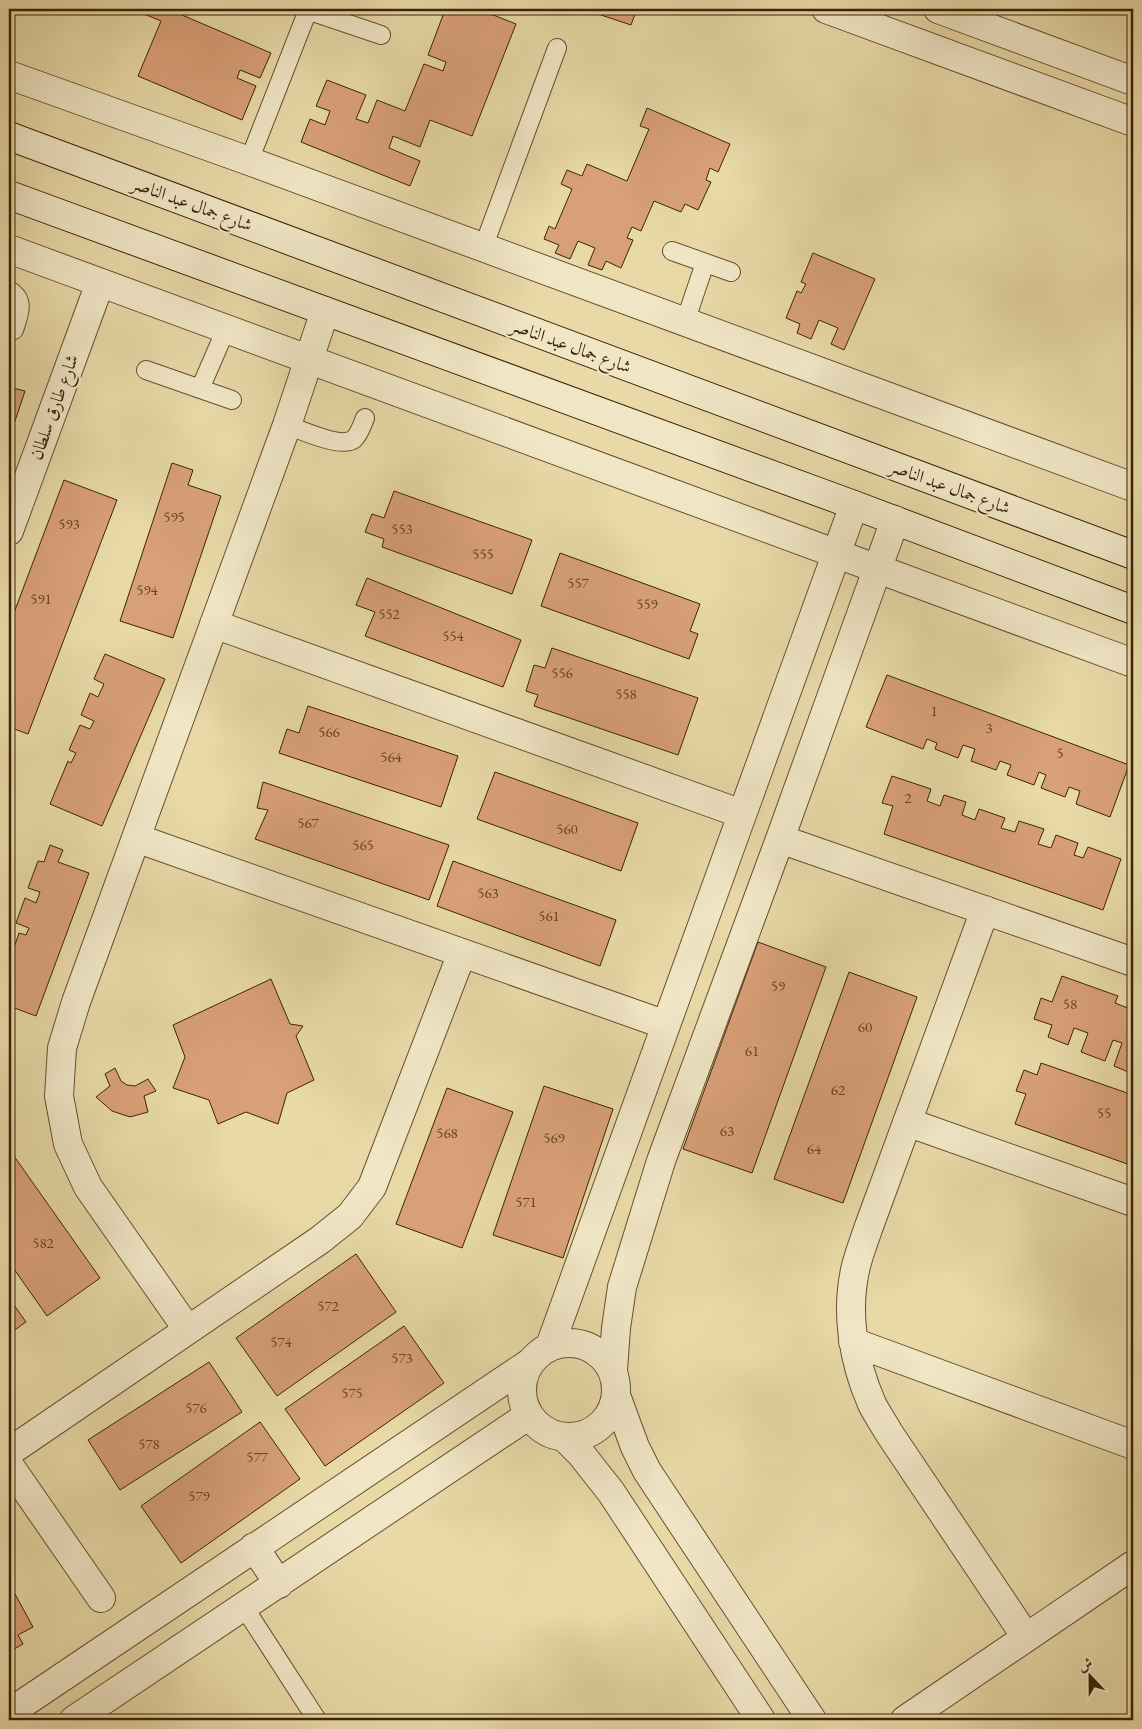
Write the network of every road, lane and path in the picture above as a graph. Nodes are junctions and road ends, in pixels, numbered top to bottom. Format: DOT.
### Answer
graph roads {
  1 [pos="306,9"];
  2 [pos="826,9"];
  3 [pos="938,9"];
  4 [pos="381,35"];
  5 [pos="557,48"];
  6 [pos="9,75"];
  7 [pos="1133,80"];
  8 [pos="1133,122"];
  9 [pos="9,136"];
  10 [pos="249,161"];
  11 [pos="9,195"];
  12 [pos="483,248"];
  13 [pos="9,249"];
  14 [pos="672,252"];
  15 [pos="705,263"];
  16 [pos="731,272"];
  17 [pos="100,283"];
  18 [pos="9,290"];
  19 [pos="325,312"];
  20 [pos="684,322"];
  21 [pos="226,329"];
  22 [pos="14,330"];
  23 [pos="309,360"];
  24 [pos="146,370"];
  25 [pos="200,389"];
  26 [pos="232,400"];
  27 [pos="365,418"];
  28 [pos="286,425"];
  29 [pos="1133,487"];
  30 [pos="854,505"];
  31 [pos="895,520"];
  32 [pos="9,530"];
  33 [pos="836,554"];
  34 [pos="1133,555"];
  35 [pos="877,569"];
  36 [pos="1133,610"];
  37 [pos="214,624"];
  38 [pos="1133,663"];
  39 [pos="742,814"];
  40 [pos="136,838"];
  41 [pos="780,839"];
  42 [pos="985,910"];
  43 [pos="462,953"];
  44 [pos="1133,962"];
  45 [pos="666,1025"];
  46 [pos="907,1122"];
  47 [pos="1133,1202"];
  48 [pos="188,1330"];
  49 [pos="853,1342"];
  50 [pos="541,1354"];
  51 [pos="613,1370"];
  52 [pos="616,1398"];
  53 [pos="529,1415"];
  54 [pos="564,1437"];
  55 [pos="1133,1445"];
  56 [pos="9,1452"];
  57 [pos="9,1464"];
  58 [pos="254,1547"];
  59 [pos="1133,1564"];
  60 [pos="279,1584"];
  61 [pos="101,1598"];
  62 [pos="244,1607"];
  63 [pos="1026,1637"];
  64 [pos="9,1713"];
  65 [pos="74,1720"];
  66 [pos="317,1720"];
  67 [pos="761,1720"];
  68 [pos="812,1720"];
  69 [pos="905,1720"];
  1 -- 4 [label="lane"];
  1 -- 10 [label="lane"];
  2 -- 8 [label="street"];
  3 -- 7 [label="street"];
  5 -- 12 [label="lane"];
  6 -- 10 [label="street"];
  9 -- 34 [label="street, شارع جمال عبد الناصر"];
  10 -- 12 [label="street"];
  11 -- 19 [label="street"];
  12 -- 20 [label="street"];
  13 -- 17 [label="street"];
  14 -- 15 [label="lane"];
  15 -- 16 [label="lane"];
  15 -- 20 [label="lane"];
  17 -- 21 [label="street"];
  17 -- 32 [label="street, شارع طارق سلطان"];
  18 -- 22 [label="lane"];
  19 -- 23 [label="street"];
  19 -- 30 [label="street"];
  20 -- 29 [label="street"];
  21 -- 23 [label="street"];
  21 -- 25 [label="lane"];
  23 -- 28 [label="street"];
  23 -- 33 [label="street"];
  24 -- 25 [label="lane"];
  25 -- 26 [label="lane"];
  27 -- 28 [label="lane"];
  28 -- 37 [label="street"];
  30 -- 31 [label="street"];
  30 -- 33 [label="street"];
  31 -- 35 [label="street"];
  31 -- 36 [label="street"];
  33 -- 35 [label="street"];
  33 -- 39 [label="street"];
  35 -- 38 [label="street"];
  35 -- 41 [label="street"];
  37 -- 39 [label="street"];
  37 -- 40 [label="street"];
  39 -- 45 [label="street"];
  40 -- 43 [label="street"];
  40 -- 48 [label="street"];
  41 -- 42 [label="street"];
  41 -- 51 [label="street"];
  42 -- 44 [label="street"];
  42 -- 46 [label="street"];
  43 -- 45 [label="street"];
  43 -- 48 [label="street"];
  45 -- 50 [label="street"];
  46 -- 47 [label="street"];
  46 -- 49 [label="street"];
  48 -- 56 [label="street"];
  49 -- 55 [label="street"];
  49 -- 63 [label="street"];
  50 -- 51 [label="street"];
  50 -- 53 [label="street"];
  50 -- 58 [label="street"];
  51 -- 52 [label="street"];
  52 -- 54 [label="street"];
  52 -- 68 [label="street"];
  53 -- 54 [label="street"];
  53 -- 60 [label="street"];
  54 -- 67 [label="street"];
  57 -- 61 [label="street"];
  58 -- 60 [label="street"];
  58 -- 64 [label="street"];
  59 -- 63 [label="street"];
  60 -- 62 [label="street"];
  62 -- 65 [label="street"];
  62 -- 66 [label="lane"];
  63 -- 69 [label="street"];
}
